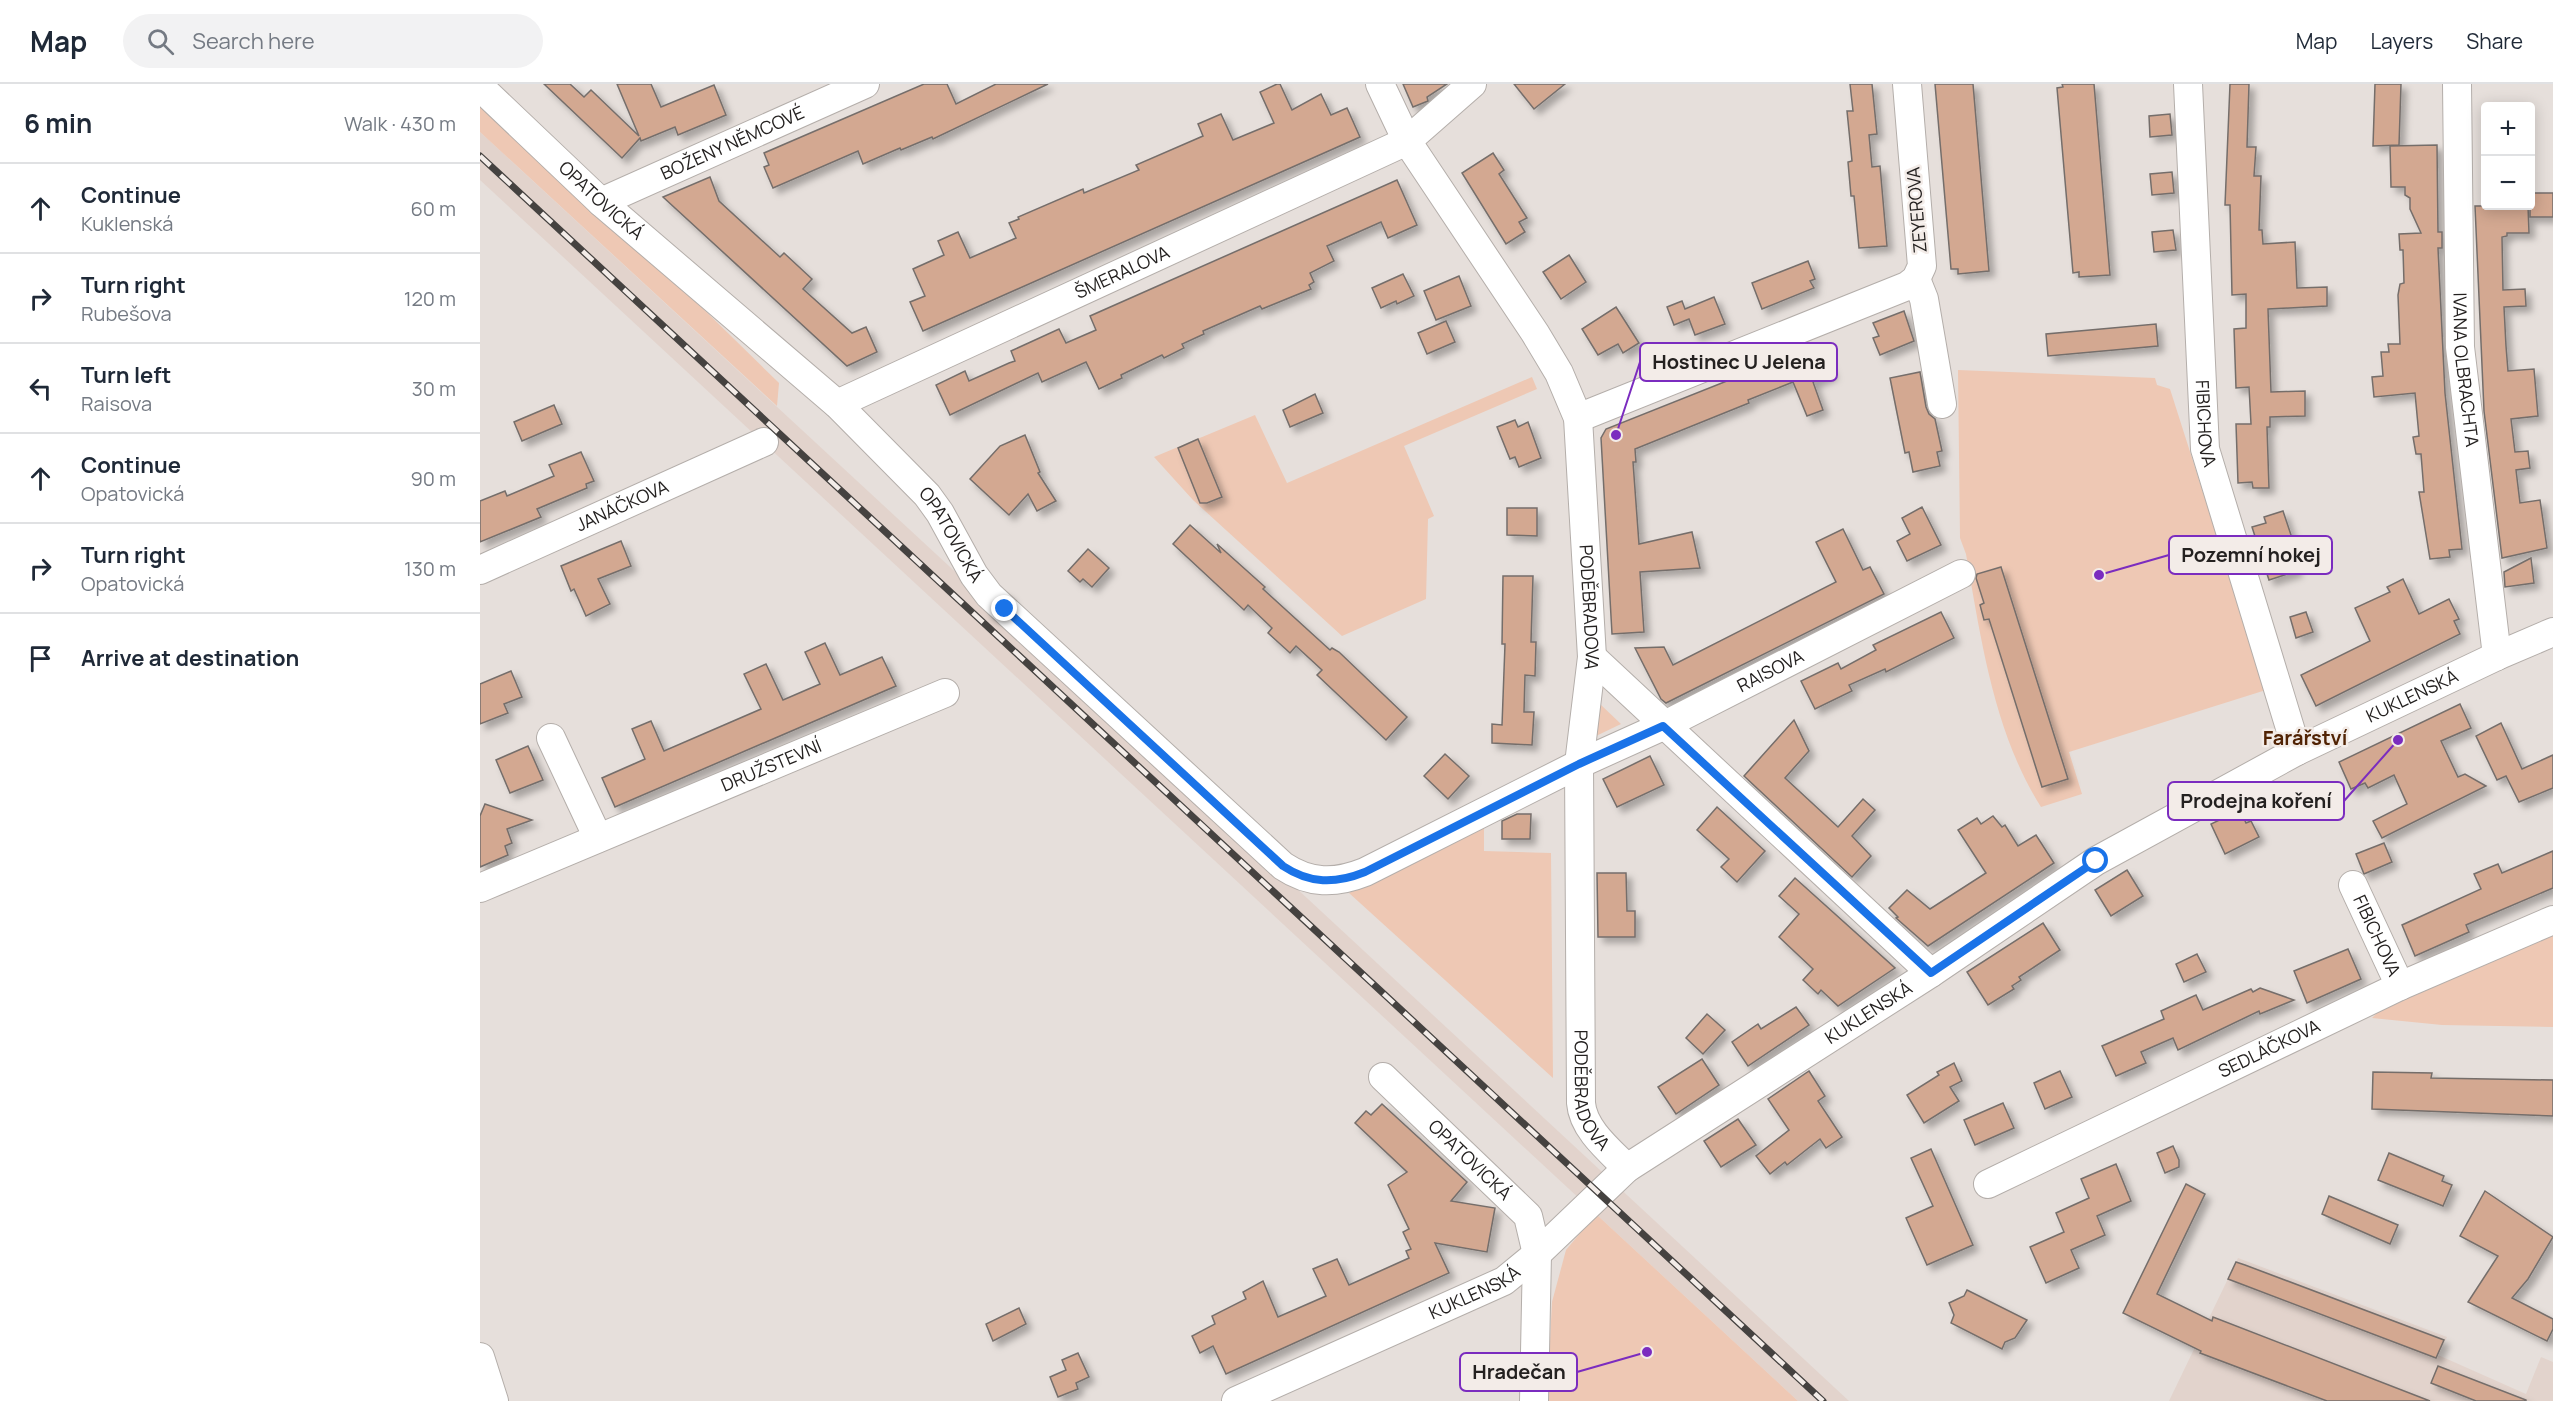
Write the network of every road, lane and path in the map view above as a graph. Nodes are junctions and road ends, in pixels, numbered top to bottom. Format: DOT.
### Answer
graph roads {
  1 [pos="865,84"];
  2 [pos="1380,84"];
  3 [pos="1472,84"];
  4 [pos="1907,84"];
  5 [pos="2188,84"];
  6 [pos="2457,84"];
  7 [pos="480,87"];
  8 [pos="1407,141"];
  9 [pos="601,202"];
  10 [pos="1916,279"];
  11 [pos="837,404"];
  12 [pos="1942,404"];
  13 [pos="1578,418"];
  14 [pos="764,442"];
  15 [pos="480,570"];
  16 [pos="1961,574"];
  17 [pos="2553,632"];
  18 [pos="2497,656"];
  19 [pos="1592,657"];
  20 [pos="945,693"];
  21 [pos="1663,726"];
  22 [pos="551,738"];
  23 [pos="2297,751"];
  24 [pos="1579,764"];
  25 [pos="598,838"];
  26 [pos="2353,885"];
  27 [pos="480,888"];
  28 [pos="2553,920"];
  29 [pos="1931,973"];
  30 [pos="2400,986"];
  31 [pos="1383,1077"];
  32 [pos="1627,1168"];
  33 [pos="1988,1184"];
  34 [pos="1537,1254"];
  35 [pos="480,1357"];
  36 [pos="494,1401"];
  37 [pos="1236,1401"];
  38 [pos="1534,1401"];
  1 -- 9 [label="street, BOŽENY NĚMCOVÉ"];
  2 -- 8 [label="street, PODĚBRADOVA"];
  3 -- 8 [label="street, ŠMERALOVA"];
  4 -- 10 [label="street, ZEYEROVA"];
  5 -- 23 [label="street, FIBICHOVA"];
  6 -- 18 [label="street, IVANA OLBRACHTA"];
  7 -- 9 [label="street, OPATOVICKÁ"];
  8 -- 11 [label="street, ŠMERALOVA"];
  8 -- 13 [label="street, PODĚBRADOVA"];
  9 -- 11 [label="street, OPATOVICKÁ"];
  10 -- 12 [label="street, ZEYEROVA"];
  10 -- 13 [label="street"];
  11 -- 24 [label="street, OPATOVICKÁ"];
  13 -- 19 [label="street, PODĚBRADOVA"];
  14 -- 15 [label="street, JANÁČKOVA"];
  16 -- 21 [label="street, RAISOVA"];
  17 -- 18 [label="street, KUKLENSKÁ"];
  18 -- 23 [label="street, KUKLENSKÁ"];
  19 -- 21 [label="street"];
  19 -- 24 [label="street, PODĚBRADOVA"];
  20 -- 25 [label="street, DRUŽSTEVNÍ"];
  21 -- 24 [label="street, RAISOVA"];
  21 -- 29 [label="street"];
  22 -- 25 [label="street"];
  23 -- 29 [label="street, KUKLENSKÁ"];
  24 -- 32 [label="street, PODĚBRADOVA"];
  25 -- 27 [label="street, DRUŽSTEVNÍ"];
  26 -- 30 [label="street, FIBICHOVA"];
  28 -- 30 [label="street, SEDLÁČKOVA"];
  29 -- 32 [label="street, KUKLENSKÁ"];
  30 -- 33 [label="street, SEDLÁČKOVA"];
  31 -- 34 [label="street, OPATOVICKÁ"];
  32 -- 34 [label="street, KUKLENSKÁ"];
  34 -- 37 [label="street, KUKLENSKÁ"];
  34 -- 38 [label="street, OPATOVICKÁ"];
  35 -- 36 [label="street"];
}
